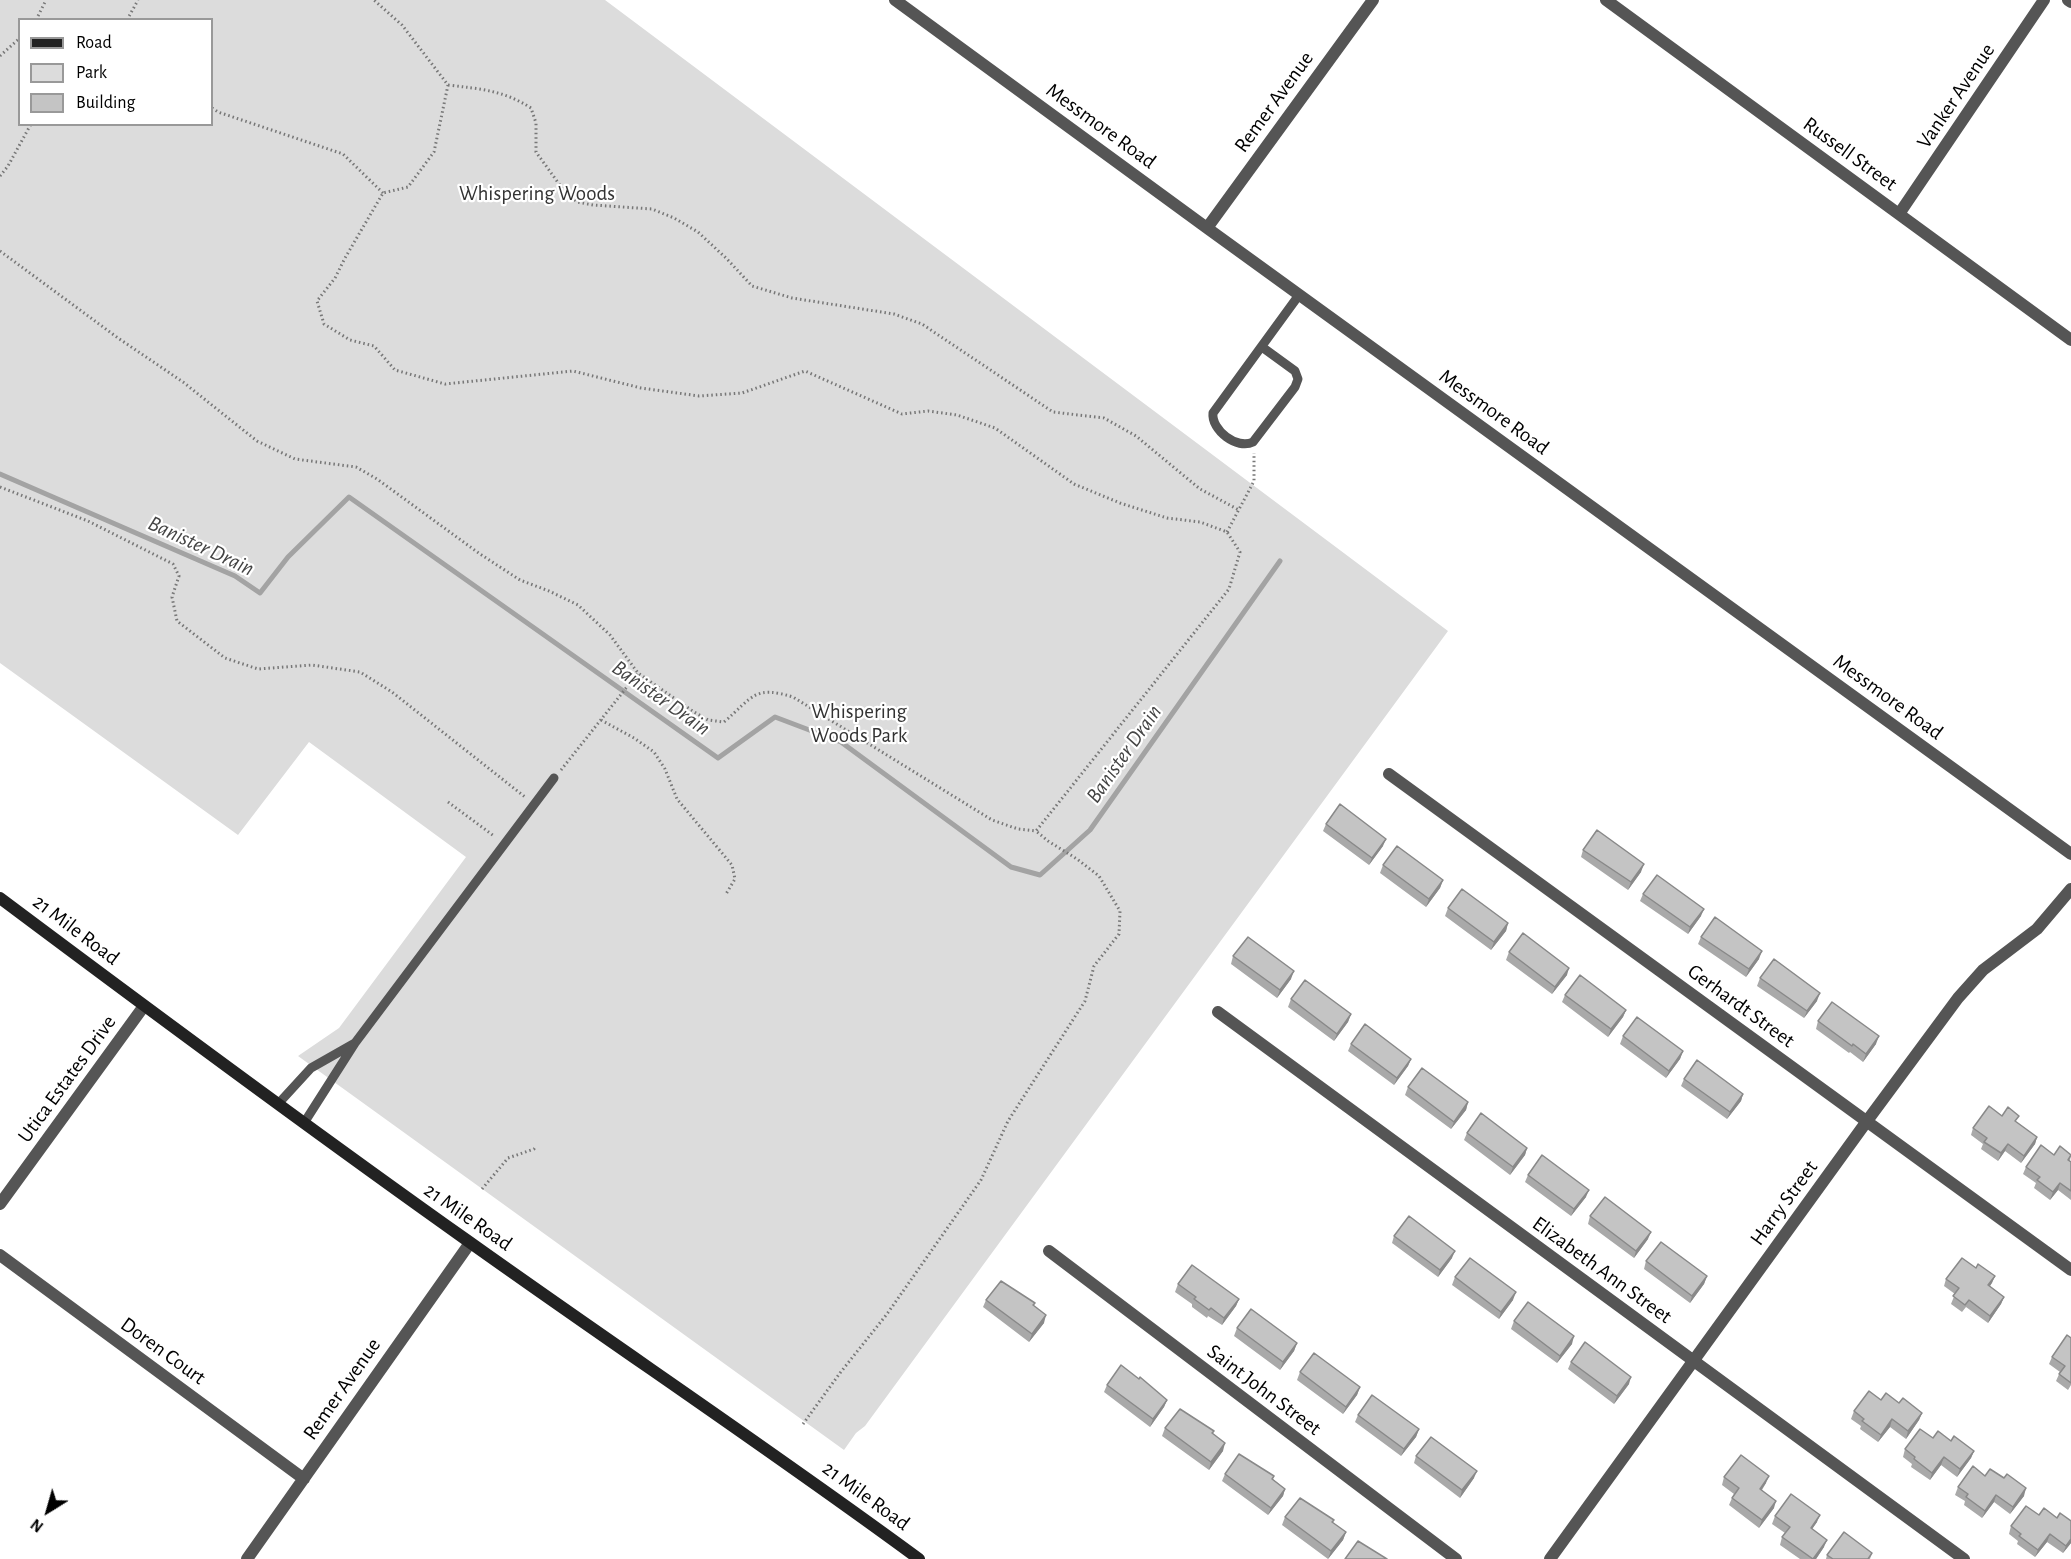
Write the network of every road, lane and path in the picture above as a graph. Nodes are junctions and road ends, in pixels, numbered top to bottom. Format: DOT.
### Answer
graph roads {
  1 [pos="46,0"];
  2 [pos="138,0"];
  3 [pos="374,0"];
  4 [pos="895,0"];
  5 [pos="1373,0"];
  6 [pos="1606,0"];
  7 [pos="2044,0"];
  8 [pos="37,18"];
  9 [pos="128,18"];
  10 [pos="18,40"];
  11 [pos="0,56"];
  12 [pos="448,85"];
  13 [pos="213,109"];
  14 [pos="30,126"];
  15 [pos="0,176"];
  16 [pos="383,193"];
  17 [pos="1899,214"];
  18 [pos="1207,228"];
  19 [pos="0,251"];
  20 [pos="1299,295"];
  21 [pos="2071,340"];
  22 [pos="1262,346"];
  23 [pos="1253,442"];
  24 [pos="0,487"];
  25 [pos="1239,510"];
  26 [pos="1227,532"];
  27 [pos="639,673"];
  28 [pos="601,720"];
  29 [pos="1389,774"];
  30 [pos="554,778"];
  31 [pos="448,802"];
  32 [pos="535,804"];
  33 [pos="1036,831"];
  34 [pos="505,844"];
  35 [pos="2071,854"];
  36 [pos="2071,889"];
  37 [pos="726,894"];
  38 [pos="0,898"];
  39 [pos="144,1005"];
  40 [pos="1218,1012"];
  41 [pos="355,1043"];
  42 [pos="278,1104"];
  43 [pos="1867,1121"];
  44 [pos="304,1123"];
  45 [pos="536,1146"];
  46 [pos="482,1189"];
  47 [pos="0,1204"];
  48 [pos="470,1243"];
  49 [pos="1049,1251"];
  50 [pos="0,1255"];
  51 [pos="2071,1270"];
  52 [pos="1694,1361"];
  53 [pos="803,1424"];
  54 [pos="304,1479"];
  55 [pos="913,1557"];
  56 [pos="247,1559"];
  57 [pos="1456,1559"];
  58 [pos="1550,1559"];
  59 [pos="1964,1559"];
  1 -- 8 [label="path"];
  2 -- 9 [label="path"];
  3 -- 12 [label="path"];
  4 -- 18 [label="street, Messmore Road"];
  5 -- 18 [label="street, Remer Avenue"];
  6 -- 17 [label="street, Russell Street"];
  7 -- 17 [label="street, Vanker Avenue"];
  10 -- 11 [label="path"];
  12 -- 16 [label="path"];
  12 -- 25 [label="path"];
  13 -- 16 [label="path"];
  14 -- 15 [label="path"];
  16 -- 26 [label="path"];
  17 -- 21 [label="street, Russell Street"];
  18 -- 20 [label="street, Messmore Road"];
  19 -- 27 [label="path"];
  20 -- 22 [label="lane"];
  20 -- 35 [label="street, Messmore Road"];
  22 -- 23 [label="lane"];
  22 -- 23 [label="lane"];
  23 -- 25 [label="path"];
  24 -- 32 [label="path"];
  25 -- 26 [label="path"];
  26 -- 33 [label="path"];
  27 -- 28 [label="path"];
  27 -- 33 [label="path"];
  28 -- 30 [label="path"];
  28 -- 37 [label="path"];
  29 -- 43 [label="street, Gerhardt Street"];
  30 -- 32 [label="lane"];
  31 -- 34 [label="path"];
  32 -- 34 [label="lane"];
  33 -- 53 [label="path"];
  34 -- 41 [label="lane"];
  36 -- 43 [label="street, Harry Street"];
  38 -- 39 [label="street, 21 Mile Road"];
  39 -- 42 [label="street, 21 Mile Road"];
  39 -- 47 [label="street, Utica Estates Drive"];
  40 -- 52 [label="street, Elizabeth Ann Street"];
  41 -- 42 [label="lane"];
  41 -- 44 [label="lane"];
  42 -- 44 [label="street, 21 Mile Road"];
  43 -- 51 [label="street, Gerhardt Street"];
  43 -- 52 [label="street, Harry Street"];
  44 -- 48 [label="street, 21 Mile Road"];
  45 -- 46 [label="path"];
  48 -- 54 [label="street, Remer Avenue"];
  48 -- 55 [label="street, 21 Mile Road"];
  49 -- 57 [label="street, Saint John Street"];
  50 -- 54 [label="street, Doren Court"];
  52 -- 58 [label="street, Harry Street"];
  52 -- 59 [label="street, Elizabeth Ann Street"];
  54 -- 56 [label="street, Remer Avenue"];
}
